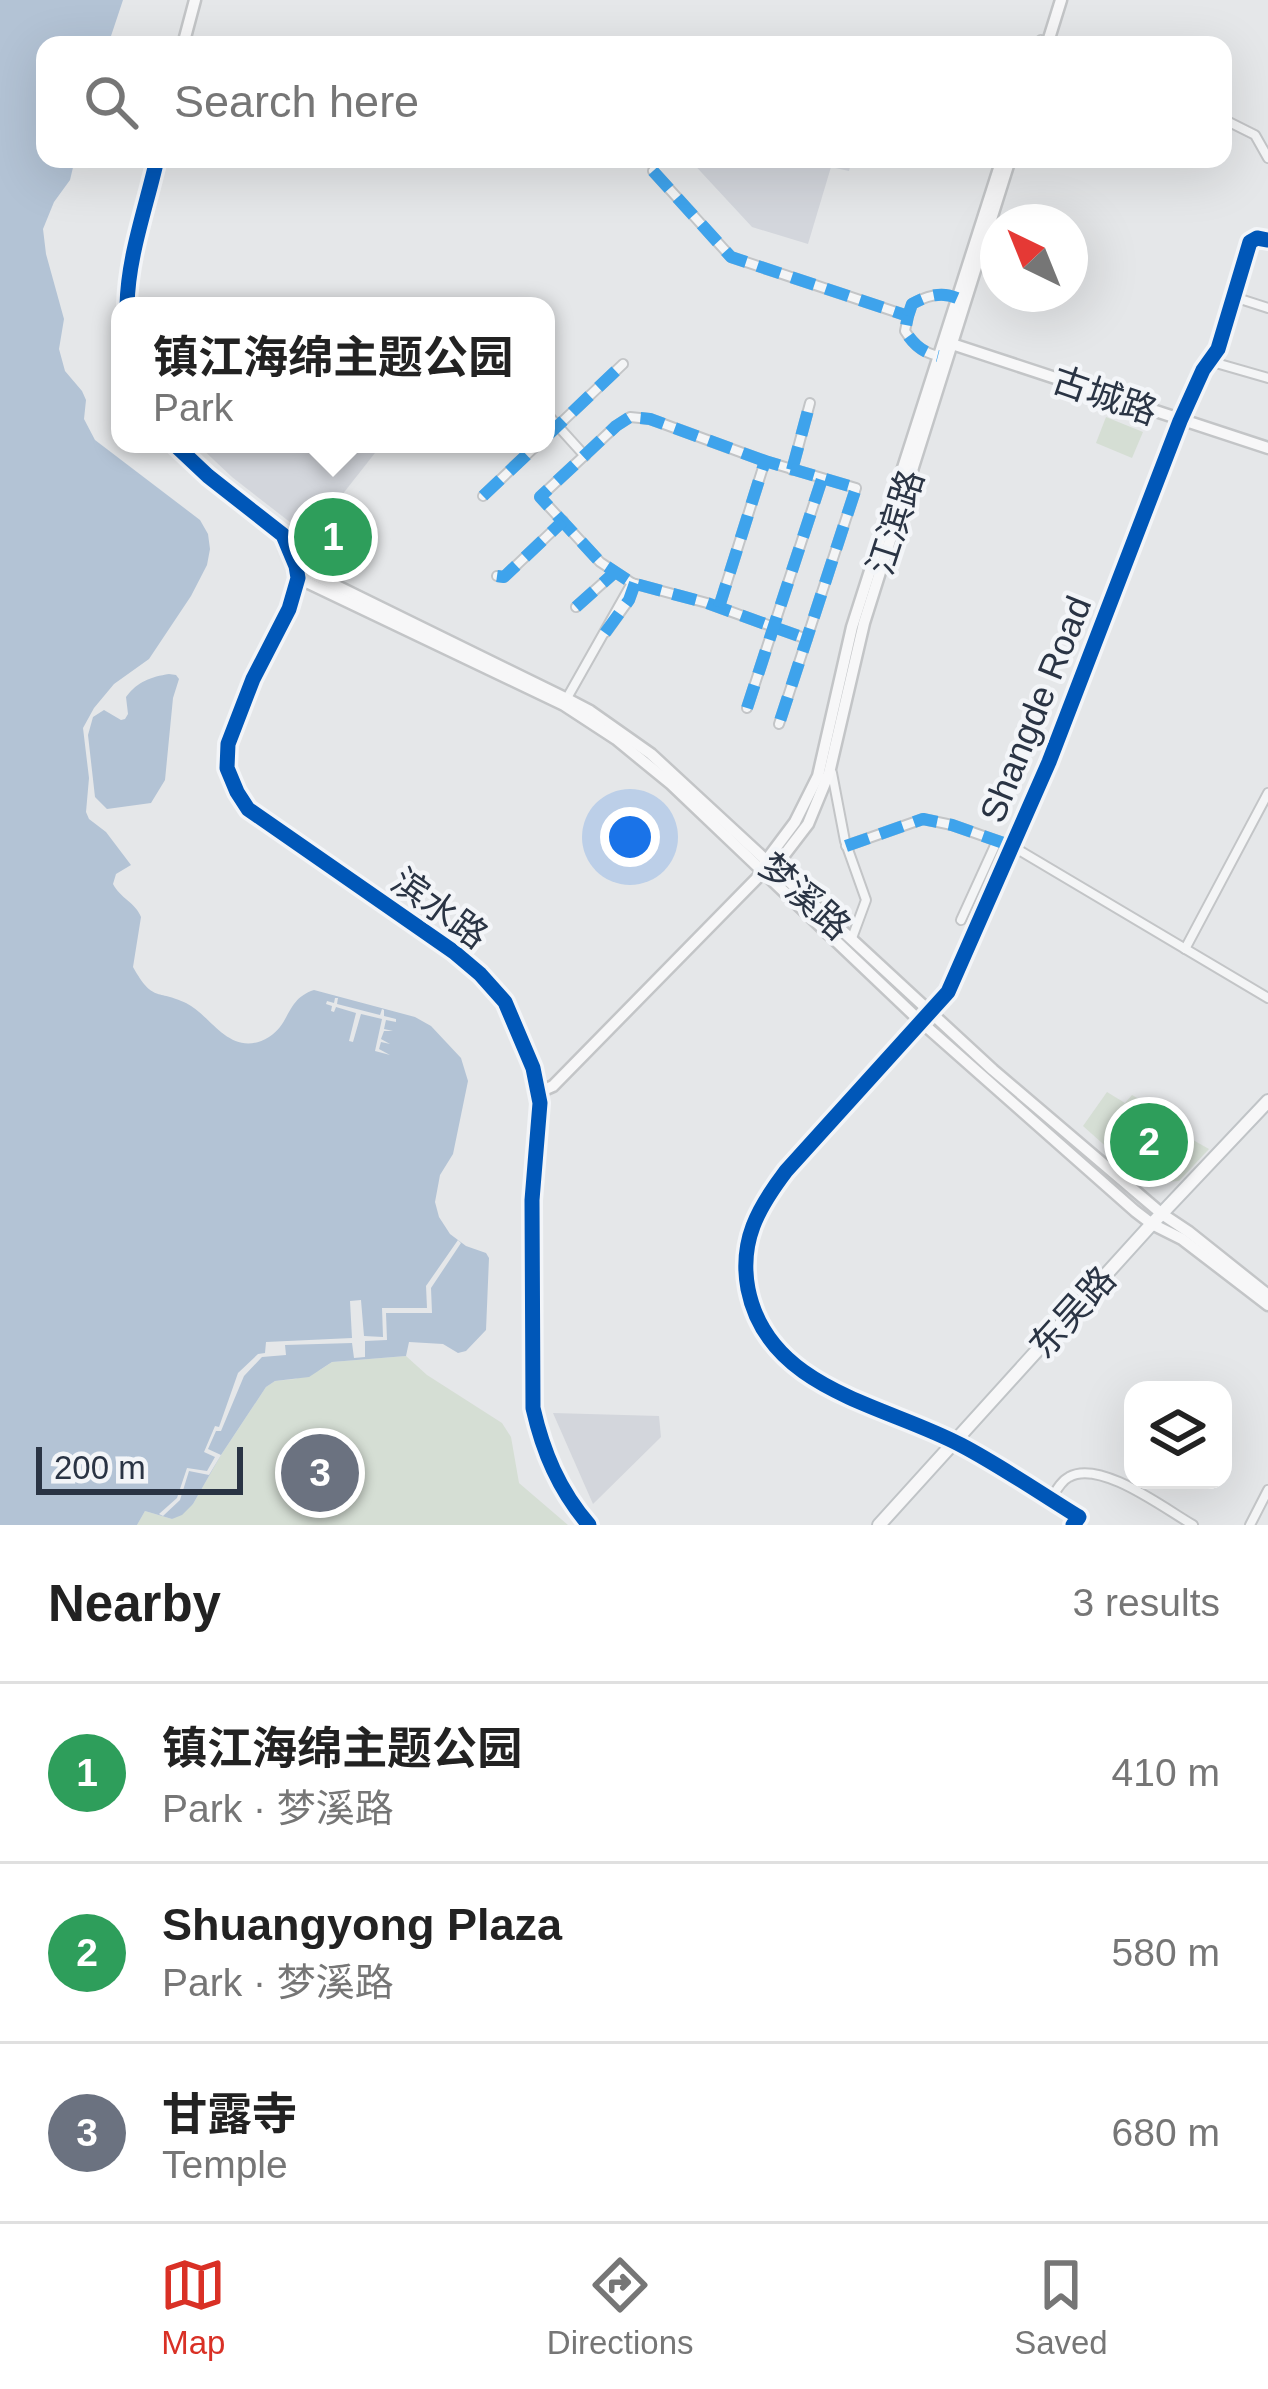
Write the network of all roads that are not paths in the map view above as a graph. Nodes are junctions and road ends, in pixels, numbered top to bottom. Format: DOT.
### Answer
graph roads {
  1 [pos="195,0"];
  2 [pos="1058,0"];
  3 [pos="186,36"];
  4 [pos="1048,36"];
  5 [pos="1232,124"];
  6 [pos="1268,158"];
  7 [pos="155,168"];
  8 [pos="1003,168"];
  9 [pos="1003,168"];
  10 [pos="653,171"];
  11 [pos="1268,241"];
  12 [pos="127,297"];
  13 [pos="1234,297"];
  14 [pos="957,298"];
  15 [pos="1268,308"];
  16 [pos="908,316"];
  17 [pos="948,343"];
  18 [pos="938,356"];
  19 [pos="1209,361"];
  20 [pos="623,364"];
  21 [pos="1268,378"];
  22 [pos="810,403"];
  23 [pos="1180,421"];
  24 [pos="555,423"];
  25 [pos="558,426"];
  26 [pos="555,429"];
  27 [pos="1268,448"];
  28 [pos="184,453"];
  29 [pos="528,453"];
  30 [pos="585,456"];
  31 [pos="765,461"];
  32 [pos="792,470"];
  33 [pos="822,479"];
  34 [pos="482,496"];
  35 [pos="562,520"];
  36 [pos="297,572"];
  37 [pos="614,573"];
  38 [pos="497,576"];
  39 [pos="633,583"];
  40 [pos="576,607"];
  41 [pos="719,607"];
  42 [pos="773,627"];
  43 [pos="807,639"];
  44 [pos="565,702"];
  45 [pos="747,708"];
  46 [pos="779,724"];
  47 [pos="831,767"];
  48 [pos="1268,793"];
  49 [pos="997,841"];
  50 [pos="847,846"];
  51 [pos="1012,846"];
  52 [pos="768,866"];
  53 [pos="961,920"];
  54 [pos="852,938"];
  55 [pos="1184,949"];
  56 [pos="1268,998"];
  57 [pos="927,1018"];
  58 [pos="539,1092"];
  59 [pos="1268,1105"];
  60 [pos="1159,1221"];
  61 [pos="1268,1294"];
  62 [pos="1268,1305"];
  63 [pos="957,1443"];
  64 [pos="1268,1490"];
  65 [pos="1051,1499"];
  66 [pos="1076,1521"];
  67 [pos="589,1525"];
  68 [pos="883,1525"];
  69 [pos="1193,1525"];
  70 [pos="1250,1525"];
  1 -- 3 [label="main road"];
  2 -- 4 [label="main road"];
  5 -- 6 [label="street"];
  7 -- 12 [label="main road"];
  8 -- 14 [label="main road, 江滨路"];
  9 -- 17 [label="main road, 江滨路"];
  10 -- 16 [label="street"];
  11 -- 13 [label="street, Shangde Road"];
  13 -- 15 [label="street"];
  13 -- 19 [label="street, Shangde Road"];
  14 -- 16 [label="street"];
  14 -- 17 [label="main road, 江滨路"];
  16 -- 18 [label="street"];
  17 -- 18 [label="main road, 江滨路"];
  17 -- 23 [label="main road, 古城路"];
  17 -- 47 [label="main road, 江滨路"];
  18 -- 52 [label="main road, 江滨路"];
  19 -- 21 [label="street"];
  19 -- 23 [label="street, Shangde Road"];
  20 -- 25 [label="street"];
  22 -- 32 [label="street"];
  23 -- 27 [label="main road, 古城路"];
  23 -- 51 [label="street, Shangde Road"];
  24 -- 25 [label="street"];
  25 -- 26 [label="street"];
  25 -- 30 [label="street"];
  28 -- 36 [label="main road"];
  29 -- 34 [label="street"];
  30 -- 31 [label="street"];
  30 -- 35 [label="street"];
  31 -- 32 [label="street"];
  31 -- 41 [label="street"];
  32 -- 33 [label="street"];
  33 -- 42 [label="street"];
  33 -- 43 [label="street"];
  35 -- 37 [label="street"];
  35 -- 38 [label="street"];
  36 -- 44 [label="main road, 梦溪路"];
  36 -- 58 [label="main road, 滨水路"];
  37 -- 39 [label="street"];
  37 -- 40 [label="street"];
  39 -- 41 [label="street"];
  39 -- 44 [label="street"];
  41 -- 42 [label="street"];
  42 -- 43 [label="street"];
  42 -- 45 [label="street"];
  43 -- 46 [label="street"];
  44 -- 52 [label="main road, 梦溪路"];
  47 -- 50 [label="street"];
  47 -- 52 [label="main road, 江滨路"];
  48 -- 55 [label="street"];
  49 -- 50 [label="street"];
  49 -- 51 [label="street"];
  49 -- 53 [label="street"];
  50 -- 54 [label="street"];
  51 -- 55 [label="street"];
  51 -- 57 [label="street, Shangde Road"];
  52 -- 54 [label="main road, 梦溪路"];
  52 -- 57 [label="main road, 梦溪路"];
  52 -- 58 [label="main road, 江滨路"];
  54 -- 57 [label="main road, 梦溪路"];
  55 -- 56 [label="street"];
  57 -- 60 [label="main road, 梦溪路"];
  57 -- 63 [label="main road"];
  58 -- 67 [label="main road, 滨水路"];
  59 -- 60 [label="main road, 东吴路"];
  60 -- 61 [label="main road, 梦溪路"];
  60 -- 62 [label="main road, 梦溪路"];
  60 -- 63 [label="main road, 东吴路"];
  63 -- 65 [label="street"];
  63 -- 68 [label="main road, 东吴路"];
  64 -- 70 [label="street"];
  65 -- 66 [label="street"];
  65 -- 69 [label="street"];
}
